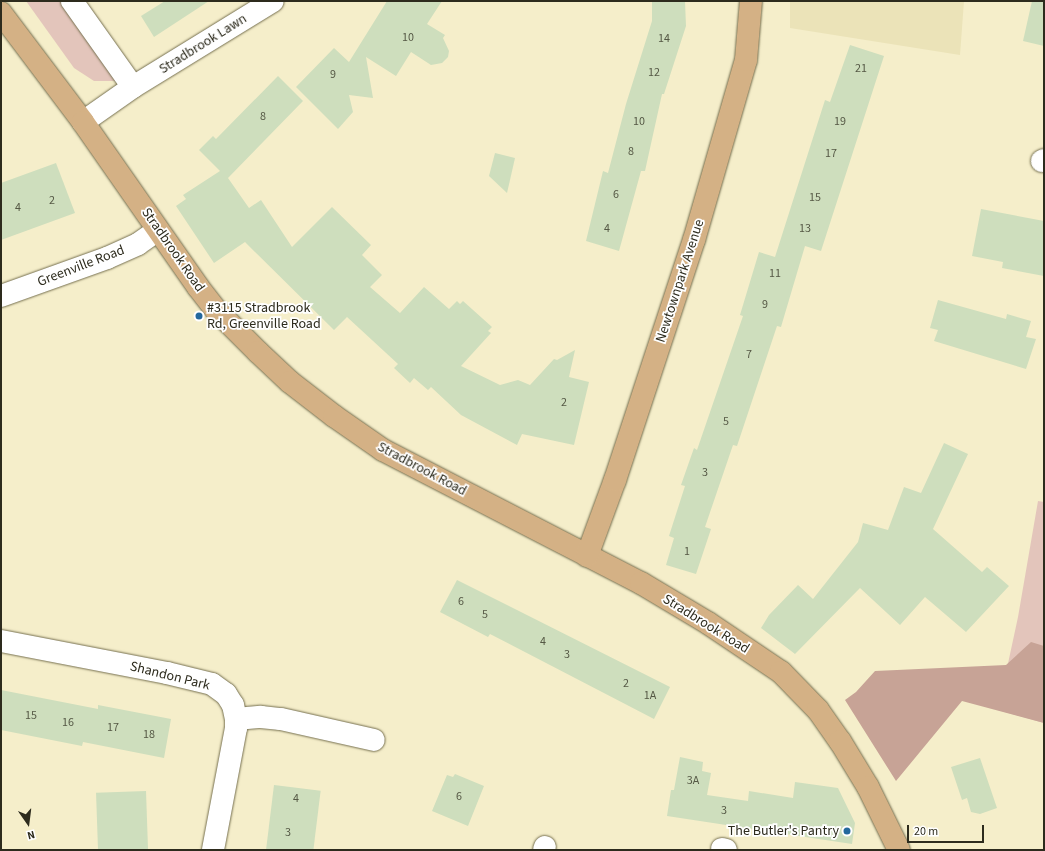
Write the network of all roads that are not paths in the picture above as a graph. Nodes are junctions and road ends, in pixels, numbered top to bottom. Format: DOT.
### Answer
graph roads {
  1 [pos="72,1"];
  2 [pos="273,1"];
  3 [pos="751,1"];
  4 [pos="1,13"];
  5 [pos="133,87"];
  6 [pos="83,122"];
  7 [pos="158,230"];
  8 [pos="1,296"];
  9 [pos="587,556"];
  10 [pos="1,641"];
  11 [pos="236,719"];
  12 [pos="374,740"];
  13 [pos="213,850"];
  14 [pos="899,850"];
  1 -- 5 [label="street"];
  2 -- 5 [label="street, Stradbrook Lawn"];
  3 -- 9 [label="main road, Newtownpark Avenue"];
  4 -- 6 [label="main road, Stradbrook Road"];
  5 -- 6 [label="street, Stradbrook Lawn"];
  6 -- 7 [label="main road, Stradbrook Road"];
  7 -- 8 [label="street, Greenville Road"];
  7 -- 9 [label="main road, Stradbrook Road"];
  9 -- 14 [label="main road, Stradbrook Road"];
  10 -- 11 [label="street, Shandon Park"];
  11 -- 12 [label="street"];
  11 -- 13 [label="street, Shandon Park"];
}
